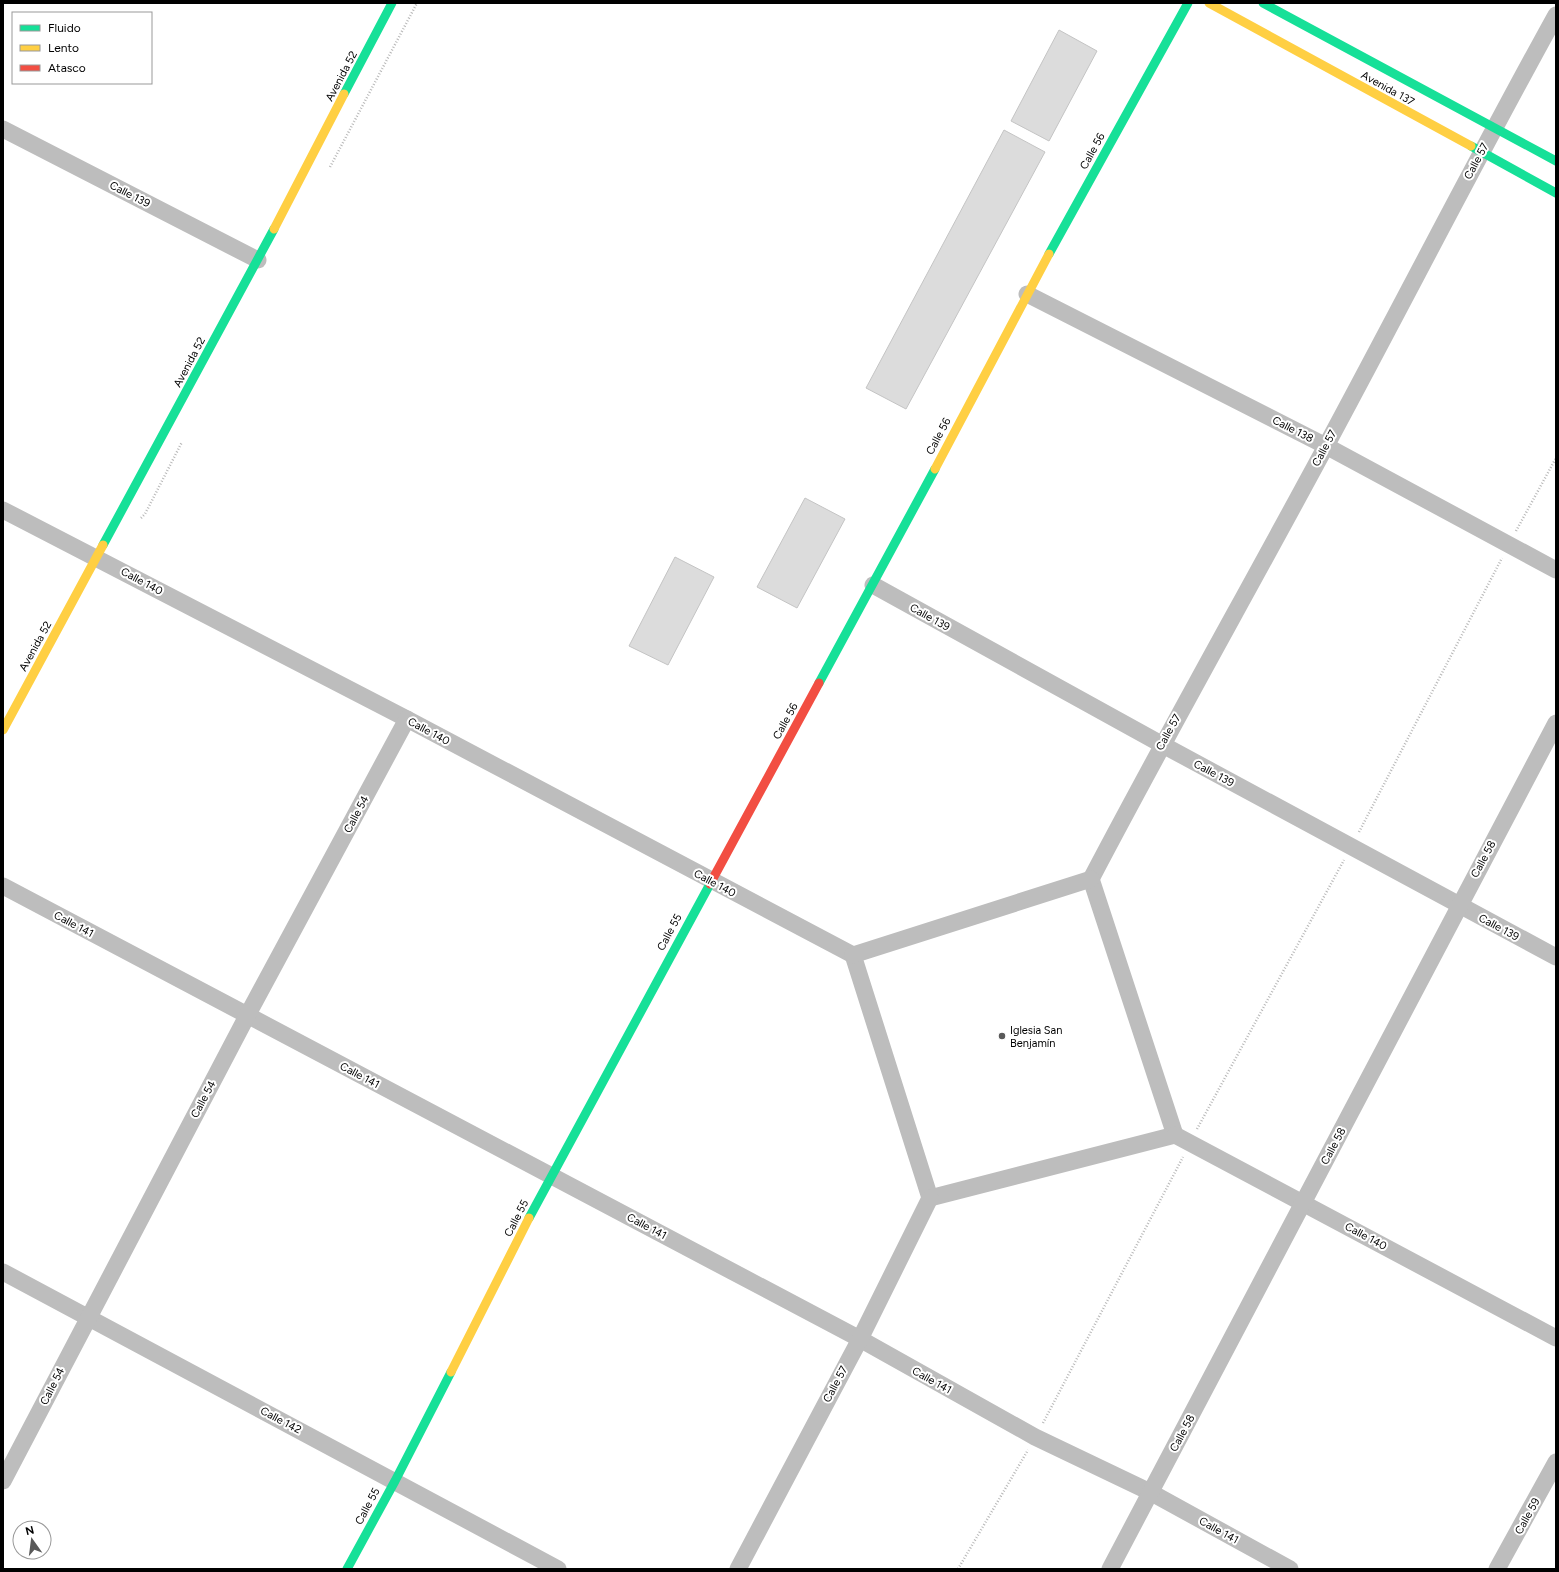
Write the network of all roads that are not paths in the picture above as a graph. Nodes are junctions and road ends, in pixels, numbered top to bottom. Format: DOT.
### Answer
graph roads {
  1 [pos="392,3"];
  2 [pos="1188,3"];
  3 [pos="1209,3"];
  4 [pos="1263,3"];
  5 [pos="1556,15"];
  6 [pos="1494,127"];
  7 [pos="3,129"];
  8 [pos="1480,152"];
  9 [pos="1556,161"];
  10 [pos="1556,193"];
  11 [pos="258,260"];
  12 [pos="1027,294"];
  13 [pos="1326,446"];
  14 [pos="3,510"];
  15 [pos="97,558"];
  16 [pos="1556,570"];
  17 [pos="873,585"];
  18 [pos="407,719"];
  19 [pos="1556,723"];
  20 [pos="3,730"];
  21 [pos="1161,744"];
  22 [pos="1091,879"];
  23 [pos="711,880"];
  24 [pos="3,886"];
  25 [pos="1459,905"];
  26 [pos="853,955"];
  27 [pos="1556,958"];
  28 [pos="248,1016"];
  29 [pos="1183,1139"];
  30 [pos="551,1176"];
  31 [pos="930,1198"];
  32 [pos="1303,1203"];
  33 [pos="3,1272"];
  34 [pos="89,1316"];
  35 [pos="1556,1338"];
  36 [pos="860,1339"];
  37 [pos="1556,1462"];
  38 [pos="395,1480"];
  39 [pos="3,1481"];
  40 [pos="1150,1492"];
  41 [pos="347,1569"];
  42 [pos="558,1569"];
  43 [pos="738,1569"];
  44 [pos="1110,1569"];
  45 [pos="1290,1569"];
  46 [pos="1497,1569"];
  1 -- 11 [label="street, Avenida 52"];
  2 -- 12 [label="street, Calle 56"];
  3 -- 8 [label="street, Avenida 137"];
  4 -- 6 [label="street, Avenida 137"];
  5 -- 6 [label="street, Calle 57"];
  6 -- 8 [label="street, Calle 57"];
  6 -- 9 [label="street, Avenida 137"];
  7 -- 11 [label="street, Calle 139"];
  8 -- 10 [label="street, Avenida 137"];
  8 -- 13 [label="street, Calle 57"];
  11 -- 15 [label="street, Avenida 52"];
  12 -- 13 [label="street, Calle 138"];
  12 -- 17 [label="street, Calle 56"];
  13 -- 16 [label="street, Calle 138"];
  13 -- 21 [label="street, Calle 57"];
  14 -- 15 [label="street, Calle 140"];
  15 -- 18 [label="street, Calle 140"];
  15 -- 20 [label="street, Avenida 52"];
  17 -- 21 [label="street, Calle 139"];
  17 -- 23 [label="street, Calle 56"];
  18 -- 23 [label="street, Calle 140"];
  18 -- 28 [label="street, Calle 54"];
  19 -- 25 [label="street, Calle 58"];
  21 -- 22 [label="street, Calle 57"];
  21 -- 25 [label="street, Calle 139"];
  22 -- 26 [label="street"];
  22 -- 29 [label="street"];
  23 -- 26 [label="street, Calle 140"];
  23 -- 30 [label="street, Calle 55"];
  24 -- 28 [label="street, Calle 141"];
  25 -- 27 [label="street, Calle 139"];
  25 -- 32 [label="street, Calle 58"];
  26 -- 31 [label="street"];
  28 -- 30 [label="street, Calle 141"];
  28 -- 34 [label="street, Calle 54"];
  29 -- 31 [label="street"];
  29 -- 32 [label="street, Calle 140"];
  30 -- 36 [label="street, Calle 141"];
  30 -- 38 [label="street, Calle 55"];
  31 -- 36 [label="street, Calle 57"];
  32 -- 35 [label="street, Calle 140"];
  32 -- 40 [label="street, Calle 58"];
  33 -- 34 [label="street, Calle 142"];
  34 -- 38 [label="street, Calle 142"];
  34 -- 39 [label="street, Calle 54"];
  36 -- 40 [label="street, Calle 141"];
  36 -- 43 [label="street, Calle 57"];
  37 -- 46 [label="street, Calle 59"];
  38 -- 41 [label="street, Calle 55"];
  38 -- 42 [label="street, Calle 142"];
  40 -- 44 [label="street, Calle 58"];
  40 -- 45 [label="street, Calle 141"];
}
